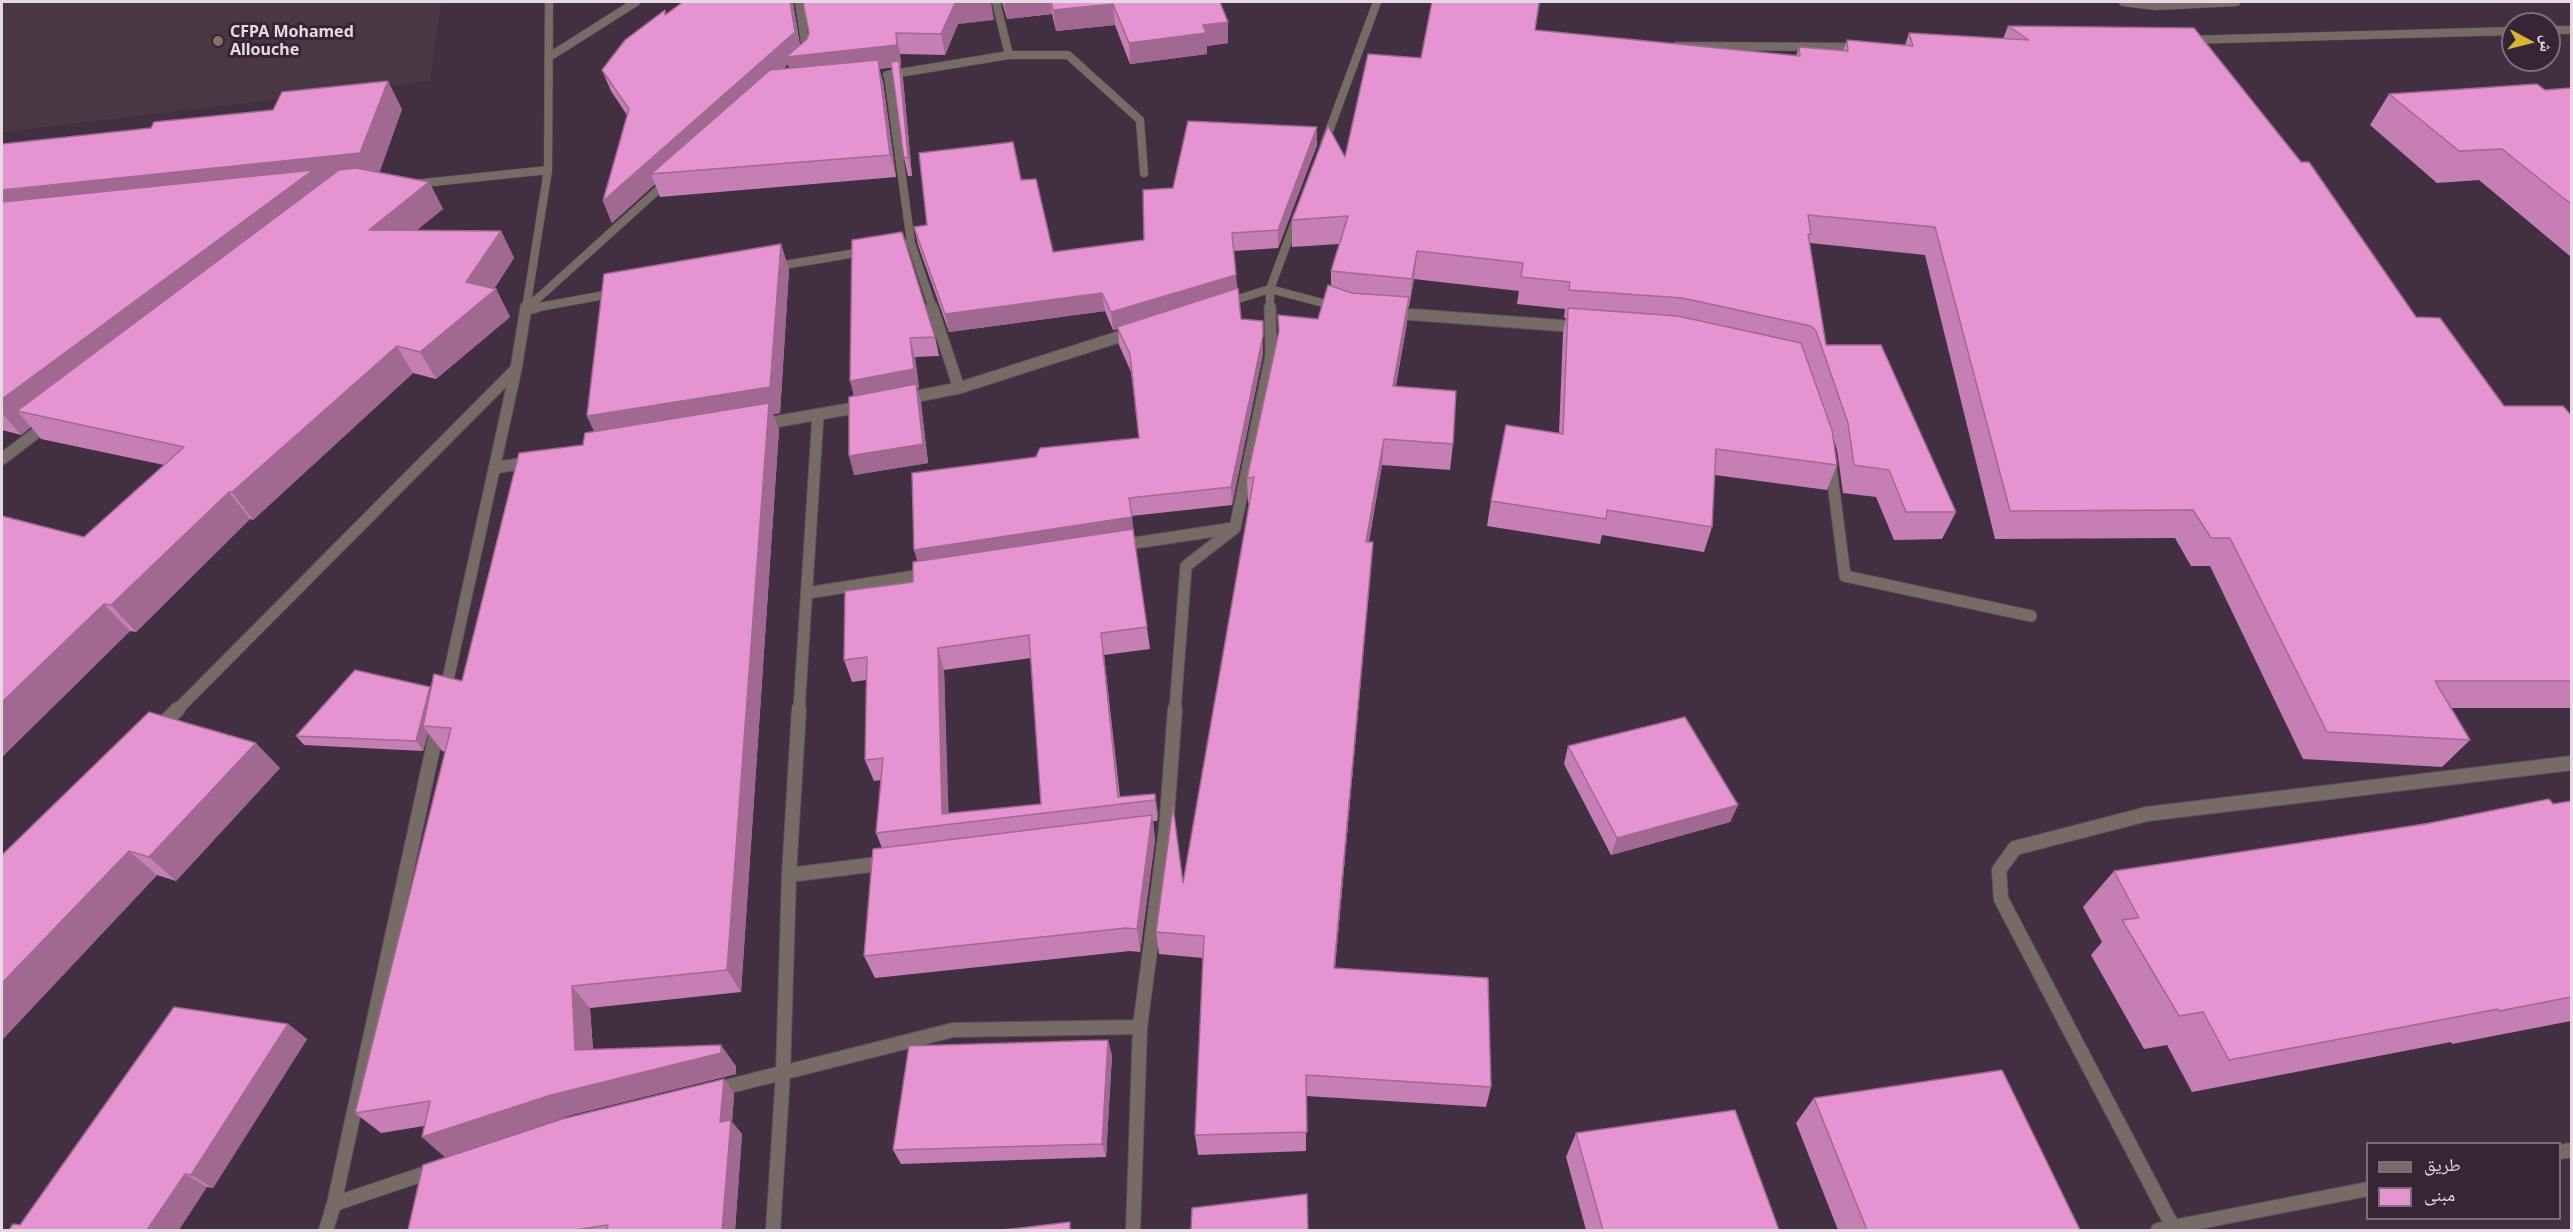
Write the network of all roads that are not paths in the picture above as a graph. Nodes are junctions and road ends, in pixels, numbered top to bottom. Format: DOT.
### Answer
graph roads {
  1 [pos="549,2"];
  2 [pos="636,2"];
  3 [pos="799,2"];
  4 [pos="996,2"];
  5 [pos="1377,2"];
  6 [pos="2123,2"];
  7 [pos="2236,2"];
  8 [pos="2501,31"];
  9 [pos="2176,40"];
  10 [pos="1670,45"];
  11 [pos="1869,47"];
  12 [pos="1009,55"];
  13 [pos="549,57"];
  14 [pos="799,63"];
  15 [pos="888,75"];
  16 [pos="876,76"];
  17 [pos="1319,156"];
  18 [pos="548,170"];
  19 [pos="1144,173"];
  20 [pos="676,174"];
  21 [pos="398,185"];
  22 [pos="1303,201"];
  23 [pos="911,243"];
  24 [pos="759,269"];
  25 [pos="1270,289"];
  26 [pos="631,291"];
  27 [pos="1214,307"];
  28 [pos="526,309"];
  29 [pos="1352,310"];
  30 [pos="1376,312"];
  31 [pos="1590,327"];
  32 [pos="1148,328"];
  33 [pos="516,369"];
  34 [pos="959,388"];
  35 [pos="894,400"];
  36 [pos="872,405"];
  37 [pos="58,415"];
  38 [pos="818,415"];
  39 [pos="748,426"];
  40 [pos="1830,453"];
  41 [pos="2,459"];
  42 [pos="540,460"];
  43 [pos="494,468"];
  44 [pos="1235,528"];
  45 [pos="1108,547"];
  46 [pos="946,572"];
  47 [pos="807,593"];
  48 [pos="2031,616"];
  49 [pos="153,734"];
  50 [pos="2571,763"];
  51 [pos="895,862"];
  52 [pos="789,875"];
  53 [pos="1140,1027"];
  54 [pos="783,1074"];
  55 [pos="701,1093"];
  56 [pos="443,1168"];
  57 [pos="2366,1189"];
  58 [pos="334,1204"];
  59 [pos="2165,1228"];
  60 [pos="326,1230"];
  61 [pos="773,1230"];
  62 [pos="1133,1230"];
  1 -- 13 [label="street"];
  2 -- 13 [label="street"];
  3 -- 14 [label="street"];
  4 -- 12 [label="street"];
  5 -- 17 [label="street"];
  6 -- 7 [label="street"];
  8 -- 9 [label="street"];
  10 -- 11 [label="street"];
  12 -- 15 [label="street"];
  12 -- 19 [label="street"];
  13 -- 18 [label="street"];
  15 -- 16 [label="street"];
  15 -- 23 [label="street"];
  18 -- 21 [label="street"];
  18 -- 28 [label="street"];
  20 -- 28 [label="street"];
  22 -- 25 [label="street"];
  23 -- 24 [label="street"];
  23 -- 34 [label="street"];
  25 -- 27 [label="street"];
  25 -- 29 [label="street"];
  25 -- 44 [label="street"];
  26 -- 28 [label="street"];
  28 -- 33 [label="street"];
  30 -- 31 [label="street"];
  32 -- 34 [label="street"];
  33 -- 43 [label="street"];
  33 -- 49 [label="street"];
  34 -- 35 [label="street"];
  36 -- 38 [label="street"];
  37 -- 41 [label="street"];
  38 -- 39 [label="street"];
  38 -- 47 [label="street"];
  40 -- 48 [label="street"];
  42 -- 43 [label="street"];
  43 -- 58 [label="street"];
  44 -- 45 [label="street"];
  44 -- 53 [label="street"];
  46 -- 47 [label="street"];
  47 -- 52 [label="street"];
  50 -- 59 [label="street"];
  51 -- 52 [label="street"];
  52 -- 54 [label="street"];
  53 -- 54 [label="street"];
  53 -- 62 [label="street"];
  54 -- 55 [label="street"];
  54 -- 61 [label="street"];
  56 -- 58 [label="street"];
  57 -- 59 [label="street"];
  58 -- 60 [label="street"];
}
